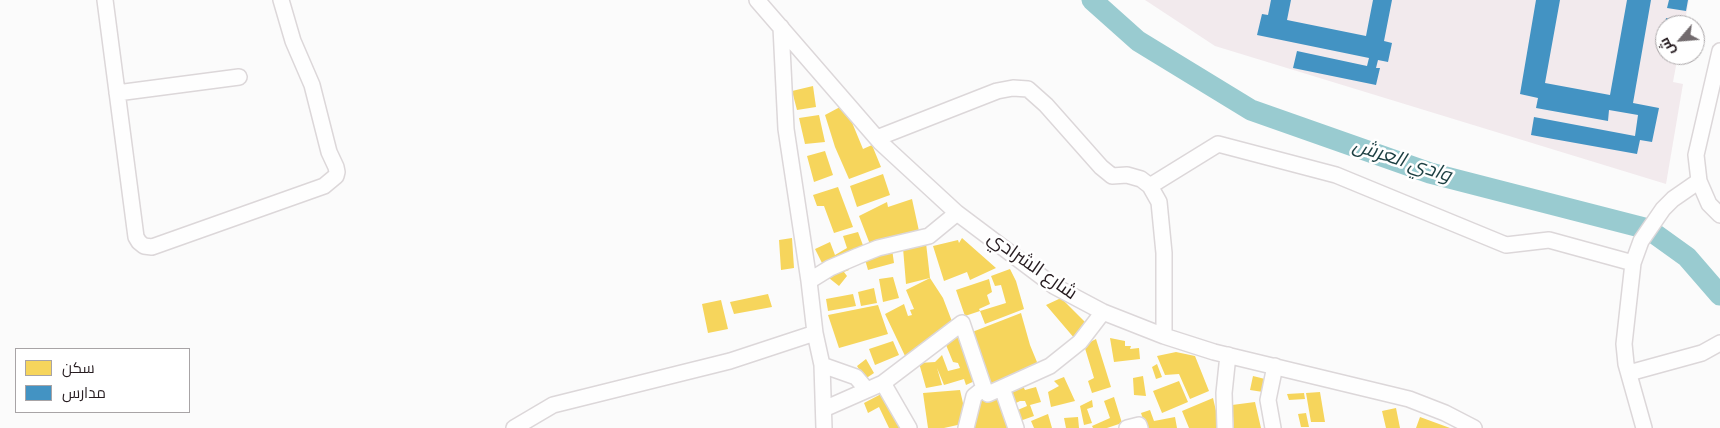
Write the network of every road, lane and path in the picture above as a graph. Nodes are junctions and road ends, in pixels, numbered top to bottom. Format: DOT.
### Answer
graph roads {
  1 [pos="105,0"];
  2 [pos="281,0"];
  3 [pos="756,0"];
  4 [pos="781,27"];
  5 [pos="1720,51"];
  6 [pos="239,77"];
  7 [pos="117,93"];
  8 [pos="1713,115"];
  9 [pos="877,138"];
  10 [pos="1699,181"];
  11 [pos="1150,186"];
  12 [pos="957,213"];
  13 [pos="1720,216"];
  14 [pos="1633,263"];
  15 [pos="809,281"];
  16 [pos="1103,312"];
  17 [pos="815,333"];
  18 [pos="1164,336"];
  19 [pos="1720,343"];
  20 [pos="1228,355"];
  21 [pos="822,365"];
  22 [pos="1276,366"];
  23 [pos="1629,373"];
  24 [pos="882,383"];
  25 [pos="984,388"];
  26 [pos="1002,388"];
  27 [pos="867,390"];
  28 [pos="824,409"];
  29 [pos="514,428"];
  30 [pos="824,428"];
  31 [pos="909,428"];
  32 [pos="966,428"];
  33 [pos="1016,428"];
  34 [pos="1127,428"];
  35 [pos="1140,428"];
  36 [pos="1225,428"];
  37 [pos="1273,428"];
  38 [pos="1474,428"];
  39 [pos="1644,428"];
  1 -- 7 [label="street"];
  2 -- 7 [label="street"];
  3 -- 4 [label="street, شارع الشرادي"];
  4 -- 9 [label="street, شارع الشرادي"];
  4 -- 15 [label="street"];
  5 -- 8 [label="street"];
  6 -- 7 [label="street"];
  8 -- 10 [label="street"];
  9 -- 11 [label="street"];
  9 -- 12 [label="street, شارع الشرادي"];
  10 -- 13 [label="street"];
  10 -- 14 [label="street"];
  11 -- 14 [label="street"];
  11 -- 18 [label="street"];
  12 -- 15 [label="street"];
  12 -- 16 [label="street, شارع الشرادي"];
  14 -- 23 [label="street"];
  15 -- 17 [label="street"];
  16 -- 18 [label="street, شارع الشرادي"];
  16 -- 26 [label="street"];
  17 -- 21 [label="street"];
  17 -- 29 [label="street"];
  18 -- 20 [label="street, شارع الشرادي"];
  19 -- 23 [label="street"];
  20 -- 22 [label="street, شارع الشرادي"];
  20 -- 36 [label="street"];
  21 -- 27 [label="street"];
  21 -- 28 [label="street"];
  22 -- 37 [label="street"];
  22 -- 38 [label="street, شارع الشرادي"];
  23 -- 39 [label="street"];
  24 -- 25 [label="street"];
  24 -- 27 [label="street"];
  24 -- 31 [label="street"];
  25 -- 26 [label="street"];
  25 -- 32 [label="street"];
  26 -- 33 [label="street"];
  27 -- 28 [label="street"];
  28 -- 30 [label="street"];
  34 -- 35 [label="street"];
}
